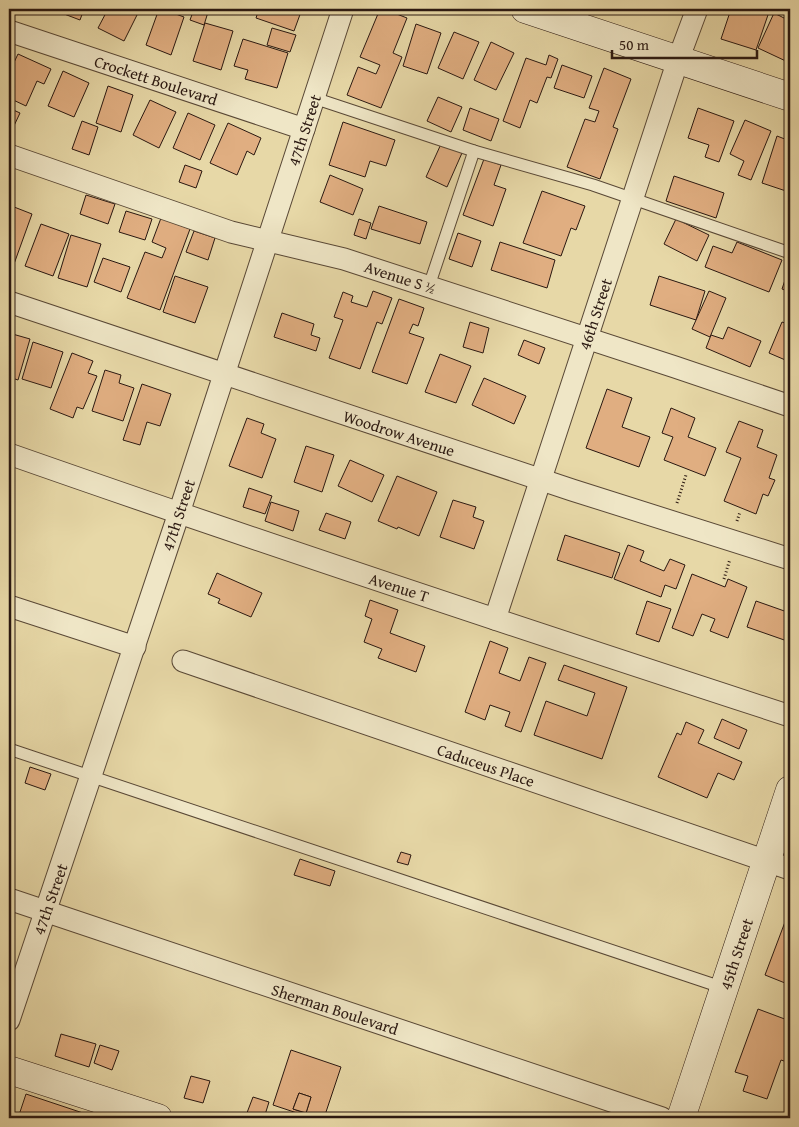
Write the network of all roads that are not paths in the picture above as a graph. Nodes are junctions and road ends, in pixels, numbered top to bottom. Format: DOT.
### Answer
graph roads {
  1 [pos="343,9"];
  2 [pos="525,9"];
  3 [pos="697,9"];
  4 [pos="9,31"];
  5 [pos="678,60"];
  6 [pos="790,97"];
  7 [pos="314,98"];
  8 [pos="304,129"];
  9 [pos="474,151"];
  10 [pos="9,155"];
  11 [pos="633,199"];
  12 [pos="268,241"];
  13 [pos="790,253"];
  14 [pos="429,286"];
  15 [pos="9,302"];
  16 [pos="587,338"];
  17 [pos="224,375"];
  18 [pos="790,406"];
  19 [pos="9,454"];
  20 [pos="541,480"];
  21 [pos="179,513"];
  22 [pos="790,559"];
  23 [pos="9,606"];
  24 [pos="495,619"];
  25 [pos="134,647"];
  26 [pos="183,661"];
  27 [pos="790,716"];
  28 [pos="9,749"];
  29 [pos="91,776"];
  30 [pos="790,790"];
  31 [pos="778,865"];
  32 [pos="9,899"];
  33 [pos="45,912"];
  34 [pos="724,988"];
  35 [pos="9,1020"];
  36 [pos="9,1070"];
  37 [pos="158,1118"];
  38 [pos="662,1118"];
  39 [pos="681,1118"];
  1 -- 7 [label="street, 47th Street"];
  2 -- 5 [label="main road"];
  3 -- 5 [label="street, 46th Street"];
  4 -- 8 [label="street, Crockett Boulevard"];
  5 -- 6 [label="main road"];
  5 -- 11 [label="street, 46th Street"];
  7 -- 8 [label="street, 47th Street"];
  7 -- 9 [label="lane"];
  8 -- 12 [label="street, 47th Street"];
  9 -- 11 [label="lane"];
  9 -- 14 [label="lane"];
  10 -- 12 [label="street, Avenue S ½"];
  11 -- 13 [label="lane"];
  11 -- 16 [label="street, 46th Street"];
  12 -- 14 [label="street, Avenue S ½"];
  12 -- 17 [label="street, 47th Street"];
  14 -- 16 [label="street, Avenue S ½"];
  15 -- 17 [label="street, Woodrow Avenue"];
  16 -- 18 [label="street, Avenue S ½"];
  16 -- 20 [label="street, 46th Street"];
  17 -- 20 [label="street, Woodrow Avenue"];
  17 -- 21 [label="street, 47th Street"];
  19 -- 21 [label="street, Avenue T"];
  20 -- 22 [label="street, Woodrow Avenue"];
  20 -- 24 [label="street, 46th Street"];
  21 -- 24 [label="street, Avenue T"];
  21 -- 25 [label="street, 47th Street"];
  23 -- 25 [label="street"];
  24 -- 27 [label="street, Avenue T"];
  25 -- 29 [label="street, 47th Street"];
  26 -- 31 [label="street, Caduceus Place"];
  28 -- 29 [label="lane"];
  29 -- 33 [label="street, 47th Street"];
  29 -- 34 [label="lane"];
  30 -- 31 [label="main road, 45th Street"];
  31 -- 34 [label="main road, 45th Street"];
  32 -- 33 [label="street, Sherman Boulevard"];
  33 -- 35 [label="street, 47th Street"];
  33 -- 38 [label="street, Sherman Boulevard"];
  34 -- 39 [label="main road, 45th Street"];
  36 -- 37 [label="main road"];
}
